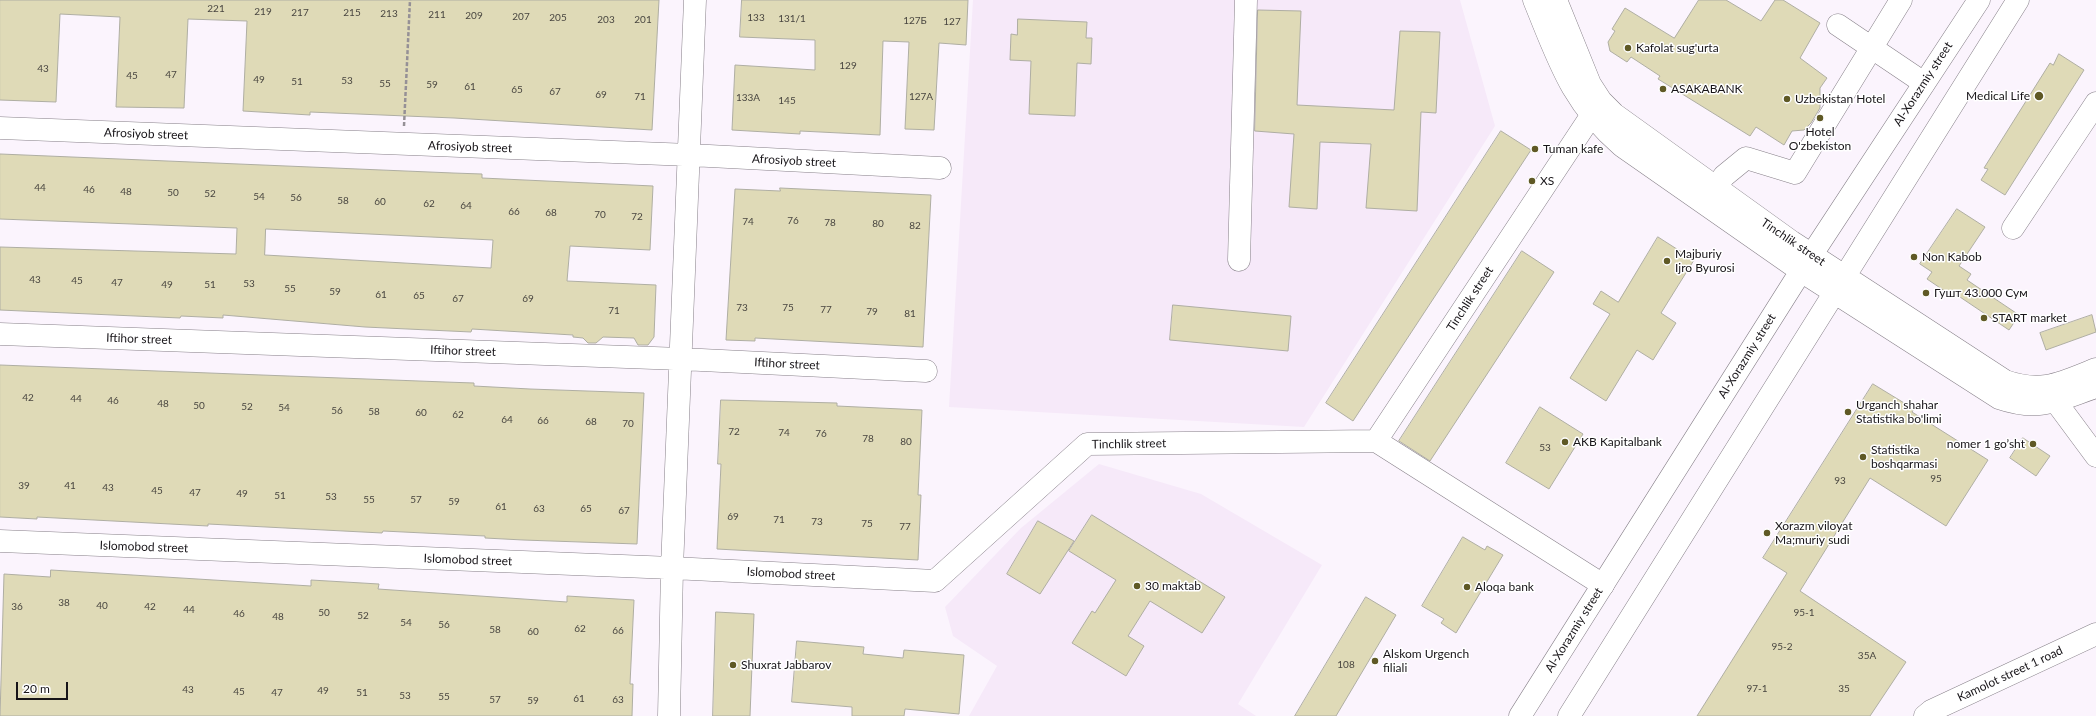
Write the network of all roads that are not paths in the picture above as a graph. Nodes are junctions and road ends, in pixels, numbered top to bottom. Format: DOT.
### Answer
graph roads {
  1 [pos="695,0"];
  2 [pos="1246,0"];
  3 [pos="1534,0"];
  4 [pos="1556,0"];
  5 [pos="1901,0"];
  6 [pos="1979,0"];
  7 [pos="2018,0"];
  8 [pos="1838,25"];
  9 [pos="1872,48"];
  10 [pos="1924,83"];
  11 [pos="2096,103"];
  12 [pos="1591,116"];
  13 [pos="0,128"];
  14 [pos="690,155"];
  15 [pos="940,168"];
  16 [pos="1716,187"];
  17 [pos="2013,228"];
  18 [pos="1239,260"];
  19 [pos="1806,263"];
  20 [pos="1840,285"];
  21 [pos="0,334"];
  22 [pos="680,359"];
  23 [pos="2096,370"];
  24 [pos="926,371"];
  25 [pos="2096,387"];
  26 [pos="2053,394"];
  27 [pos="1376,441"];
  28 [pos="2096,456"];
  29 [pos="0,541"];
  30 [pos="672,568"];
  31 [pos="935,582"];
  32 [pos="1603,585"];
  33 [pos="2096,634"];
  34 [pos="669,716"];
  35 [pos="1520,716"];
  36 [pos="1569,716"];
  37 [pos="1925,716"];
  1 -- 14 [label="street"];
  2 -- 18 [label="street"];
  3 -- 12 [label="street, Tinchlik street"];
  4 -- 16 [label="street, Tinchlik street"];
  5 -- 9 [label="street"];
  6 -- 10 [label="street, Al-Xorazmiy street"];
  7 -- 20 [label="street"];
  8 -- 9 [label="street"];
  9 -- 10 [label="street"];
  9 -- 16 [label="street"];
  10 -- 19 [label="street, Al-Xorazmiy street"];
  11 -- 17 [label="street"];
  12 -- 19 [label="street, Tinchlik street"];
  12 -- 27 [label="street, Tinchlik street"];
  13 -- 14 [label="street, Afrosiyob street"];
  14 -- 15 [label="street, Afrosiyob street"];
  14 -- 22 [label="street"];
  16 -- 19 [label="street, Tinchlik street"];
  19 -- 20 [label="street, Tinchlik street"];
  19 -- 32 [label="street, Al-Xorazmiy street"];
  20 -- 26 [label="street, Tinchlik street"];
  20 -- 36 [label="street"];
  21 -- 22 [label="street, Iftihor street"];
  22 -- 24 [label="street, Iftihor street"];
  22 -- 30 [label="street"];
  23 -- 26 [label="street, Tinchlik street"];
  25 -- 26 [label="street, Tinchlik street"];
  26 -- 28 [label="street"];
  27 -- 31 [label="street, Tinchlik street"];
  27 -- 32 [label="street"];
  29 -- 30 [label="street, Islomobod street"];
  30 -- 31 [label="street, Islomobod street"];
  30 -- 34 [label="street"];
  32 -- 35 [label="street, Al-Xorazmiy street"];
  33 -- 37 [label="street, Kamolot street 1 road"];
}
